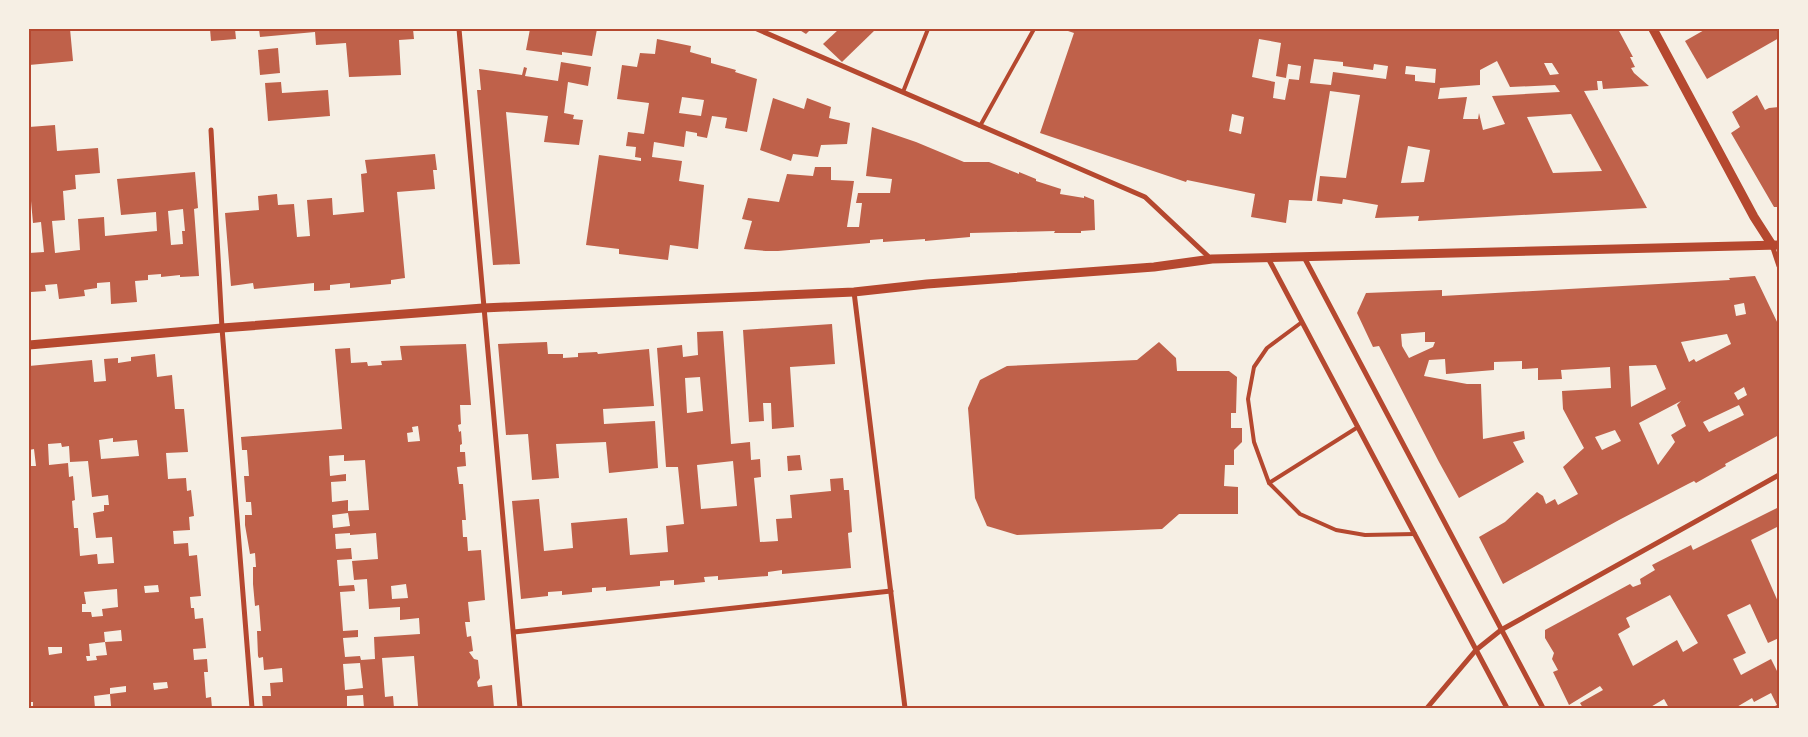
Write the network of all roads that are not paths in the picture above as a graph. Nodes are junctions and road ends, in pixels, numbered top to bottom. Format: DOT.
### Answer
graph roads {
  1 [pos="459,29"];
  2 [pos="757,29"];
  3 [pos="928,29"];
  4 [pos="1034,29"];
  5 [pos="1652,29"];
  6 [pos="903,92"];
  7 [pos="980,126"];
  8 [pos="211,130"];
  9 [pos="1777,247"];
  10 [pos="1268,258"];
  11 [pos="1304,258"];
  12 [pos="1212,259"];
  13 [pos="1779,266"];
  14 [pos="854,292"];
  15 [pos="483,308"];
  16 [pos="1302,322"];
  17 [pos="222,328"];
  18 [pos="29,345"];
  19 [pos="1358,427"];
  20 [pos="1779,475"];
  21 [pos="1269,483"];
  22 [pos="1415,534"];
  23 [pos="890,591"];
  24 [pos="1502,630"];
  25 [pos="514,632"];
  26 [pos="1476,650"];
  27 [pos="252,708"];
  28 [pos="520,708"];
  29 [pos="905,708"];
  30 [pos="1427,708"];
  31 [pos="1507,708"];
  32 [pos="1543,708"];
  1 -- 15 [label="street"];
  2 -- 6 [label="street"];
  3 -- 6 [label="lane"];
  4 -- 7 [label="lane"];
  5 -- 9 [label="street"];
  6 -- 7 [label="street"];
  7 -- 12 [label="street"];
  8 -- 17 [label="street"];
  9 -- 11 [label="street"];
  9 -- 13 [label="street"];
  10 -- 11 [label="street"];
  10 -- 12 [label="street"];
  10 -- 16 [label="street"];
  11 -- 24 [label="street"];
  12 -- 14 [label="street"];
  14 -- 15 [label="street"];
  14 -- 23 [label="street"];
  15 -- 17 [label="street"];
  15 -- 25 [label="street"];
  16 -- 19 [label="street"];
  16 -- 21 [label="lane"];
  17 -- 18 [label="street"];
  17 -- 27 [label="street"];
  19 -- 21 [label="lane"];
  19 -- 22 [label="street"];
  20 -- 24 [label="street"];
  21 -- 22 [label="lane"];
  22 -- 26 [label="street"];
  23 -- 25 [label="street"];
  23 -- 29 [label="street"];
  24 -- 26 [label="street"];
  24 -- 32 [label="street"];
  25 -- 28 [label="street"];
  26 -- 30 [label="street"];
  26 -- 31 [label="street"];
}
